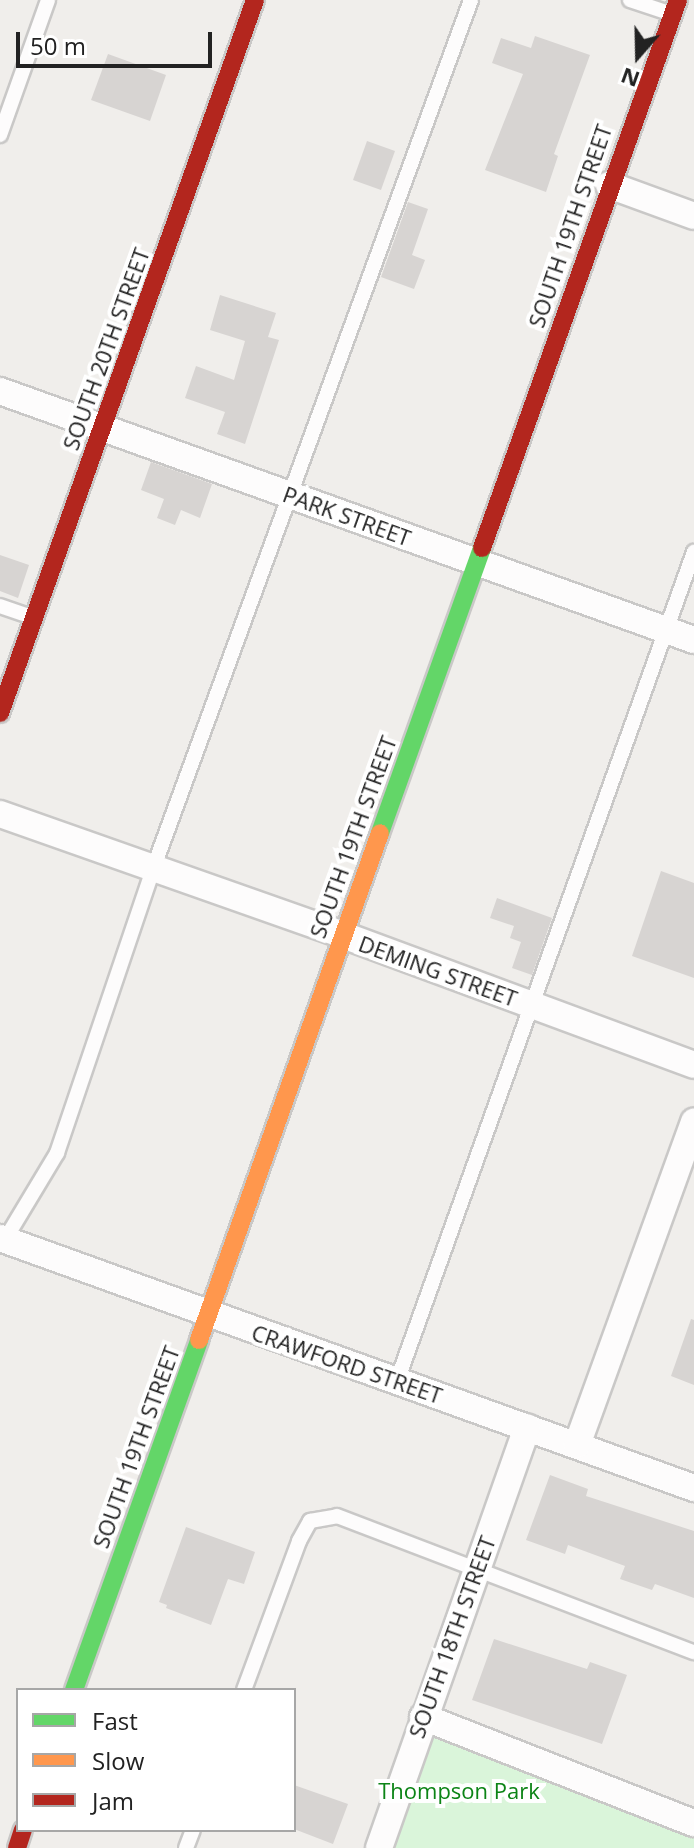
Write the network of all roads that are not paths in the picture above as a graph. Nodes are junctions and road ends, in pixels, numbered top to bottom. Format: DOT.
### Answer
graph roads {
  1 [pos="48,0"];
  2 [pos="255,0"];
  3 [pos="471,0"];
  4 [pos="630,0"];
  5 [pos="675,7"];
  6 [pos="0,135"];
  7 [pos="609,185"];
  8 [pos="694,216"];
  9 [pos="0,391"];
  10 [pos="103,429"];
  11 [pos="289,495"];
  12 [pos="694,552"];
  13 [pos="478,563"];
  14 [pos="0,606"];
  15 [pos="34,619"];
  16 [pos="666,630"];
  17 [pos="694,640"];
  18 [pos="0,713"];
  19 [pos="0,814"];
  20 [pos="153,869"];
  21 [pos="343,935"];
  22 [pos="531,1005"];
  23 [pos="694,1065"];
  24 [pos="694,1122"];
  25 [pos="1,1243"];
  26 [pos="209,1315"];
  27 [pos="397,1381"];
  28 [pos="527,1427"];
  29 [pos="577,1445"];
  30 [pos="694,1488"];
  31 [pos="475,1571"];
  32 [pos="694,1652"];
  33 [pos="75,1688"];
  34 [pos="245,1688"];
  35 [pos="423,1717"];
  36 [pos="694,1823"];
  37 [pos="379,1848"];
  1 -- 6 [label="lane"];
  2 -- 10 [label="street, SOUTH 20TH STREET"];
  3 -- 11 [label="lane"];
  4 -- 5 [label="lane"];
  5 -- 7 [label="street, SOUTH 19TH STREET"];
  7 -- 8 [label="street"];
  7 -- 13 [label="street, SOUTH 19TH STREET"];
  9 -- 10 [label="street, PARK STREET"];
  10 -- 11 [label="street, PARK STREET"];
  10 -- 15 [label="street, SOUTH 20TH STREET"];
  11 -- 13 [label="street, PARK STREET"];
  11 -- 20 [label="lane"];
  12 -- 16 [label="lane"];
  13 -- 16 [label="street, PARK STREET"];
  13 -- 21 [label="street, SOUTH 19TH STREET"];
  14 -- 15 [label="lane"];
  15 -- 18 [label="street, SOUTH 20TH STREET"];
  16 -- 17 [label="street, PARK STREET"];
  16 -- 22 [label="lane"];
  19 -- 20 [label="street, DEMING STREET"];
  20 -- 21 [label="street, DEMING STREET"];
  20 -- 25 [label="lane"];
  21 -- 22 [label="street, DEMING STREET"];
  21 -- 26 [label="street, SOUTH 19TH STREET"];
  22 -- 23 [label="street, DEMING STREET"];
  22 -- 27 [label="lane"];
  24 -- 29 [label="street"];
  25 -- 26 [label="street, CRAWFORD STREET"];
  26 -- 27 [label="street, CRAWFORD STREET"];
  26 -- 33 [label="street, SOUTH 19TH STREET"];
  27 -- 28 [label="street, CRAWFORD STREET"];
  28 -- 29 [label="street, CRAWFORD STREET"];
  28 -- 31 [label="street, SOUTH 18TH STREET"];
  29 -- 30 [label="street, CRAWFORD STREET"];
  31 -- 32 [label="lane"];
  31 -- 34 [label="lane"];
  31 -- 35 [label="street, SOUTH 18TH STREET"];
  35 -- 36 [label="street"];
  35 -- 37 [label="street, SOUTH 18TH STREET"];
}
